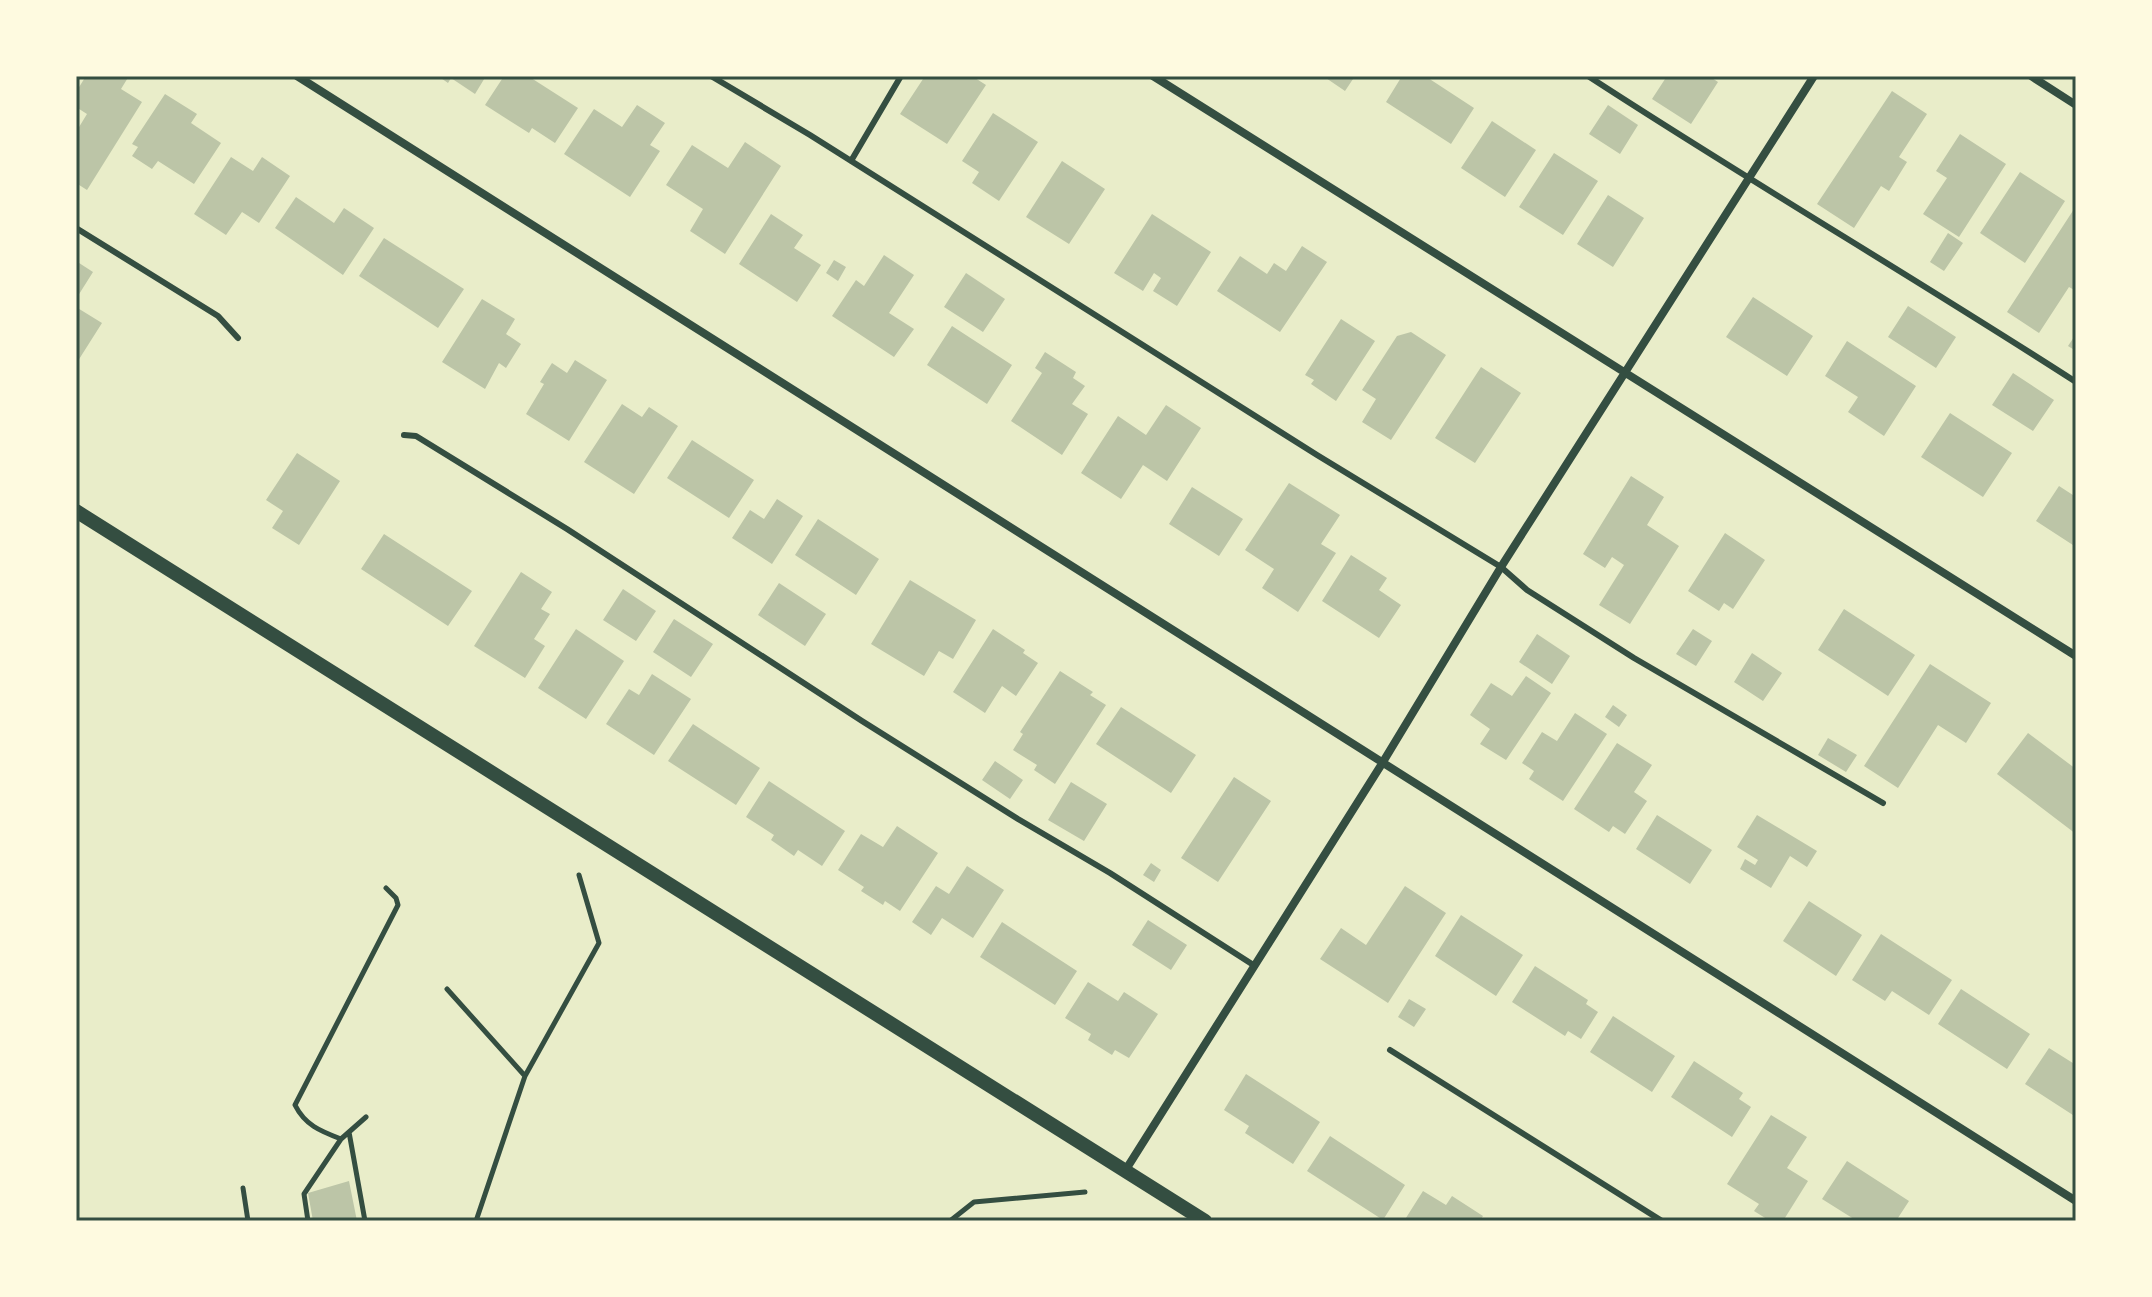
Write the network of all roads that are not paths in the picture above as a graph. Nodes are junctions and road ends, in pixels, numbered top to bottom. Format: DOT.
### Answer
graph roads {
  1 [pos="297,76"];
  2 [pos="711,76"];
  3 [pos="901,76"];
  4 [pos="1153,76"];
  5 [pos="1588,76"];
  6 [pos="1814,76"];
  7 [pos="2031,76"];
  8 [pos="2076,105"];
  9 [pos="851,161"];
  10 [pos="1749,177"];
  11 [pos="76,228"];
  12 [pos="238,338"];
  13 [pos="1624,372"];
  14 [pos="2076,382"];
  15 [pos="404,435"];
  16 [pos="76,511"];
  17 [pos="1501,567"];
  18 [pos="2076,656"];
  19 [pos="1383,762"];
  20 [pos="1883,803"];
  21 [pos="1255,966"];
  22 [pos="1390,1050"];
  23 [pos="1125,1171"];
  24 [pos="2076,1201"];
  25 [pos="1205,1221"];
  26 [pos="1662,1221"];
  1 -- 19 [label="street"];
  2 -- 9 [label="lane"];
  3 -- 9 [label="lane"];
  4 -- 13 [label="street"];
  5 -- 10 [label="lane"];
  6 -- 10 [label="street"];
  7 -- 8 [label="street"];
  9 -- 17 [label="lane"];
  10 -- 13 [label="street"];
  10 -- 14 [label="lane"];
  11 -- 12 [label="lane"];
  13 -- 17 [label="street"];
  13 -- 18 [label="street"];
  15 -- 21 [label="lane"];
  16 -- 23 [label="street"];
  17 -- 19 [label="street"];
  17 -- 20 [label="lane"];
  19 -- 21 [label="street"];
  19 -- 24 [label="street"];
  21 -- 23 [label="street"];
  22 -- 26 [label="lane"];
  23 -- 25 [label="street"];
}
